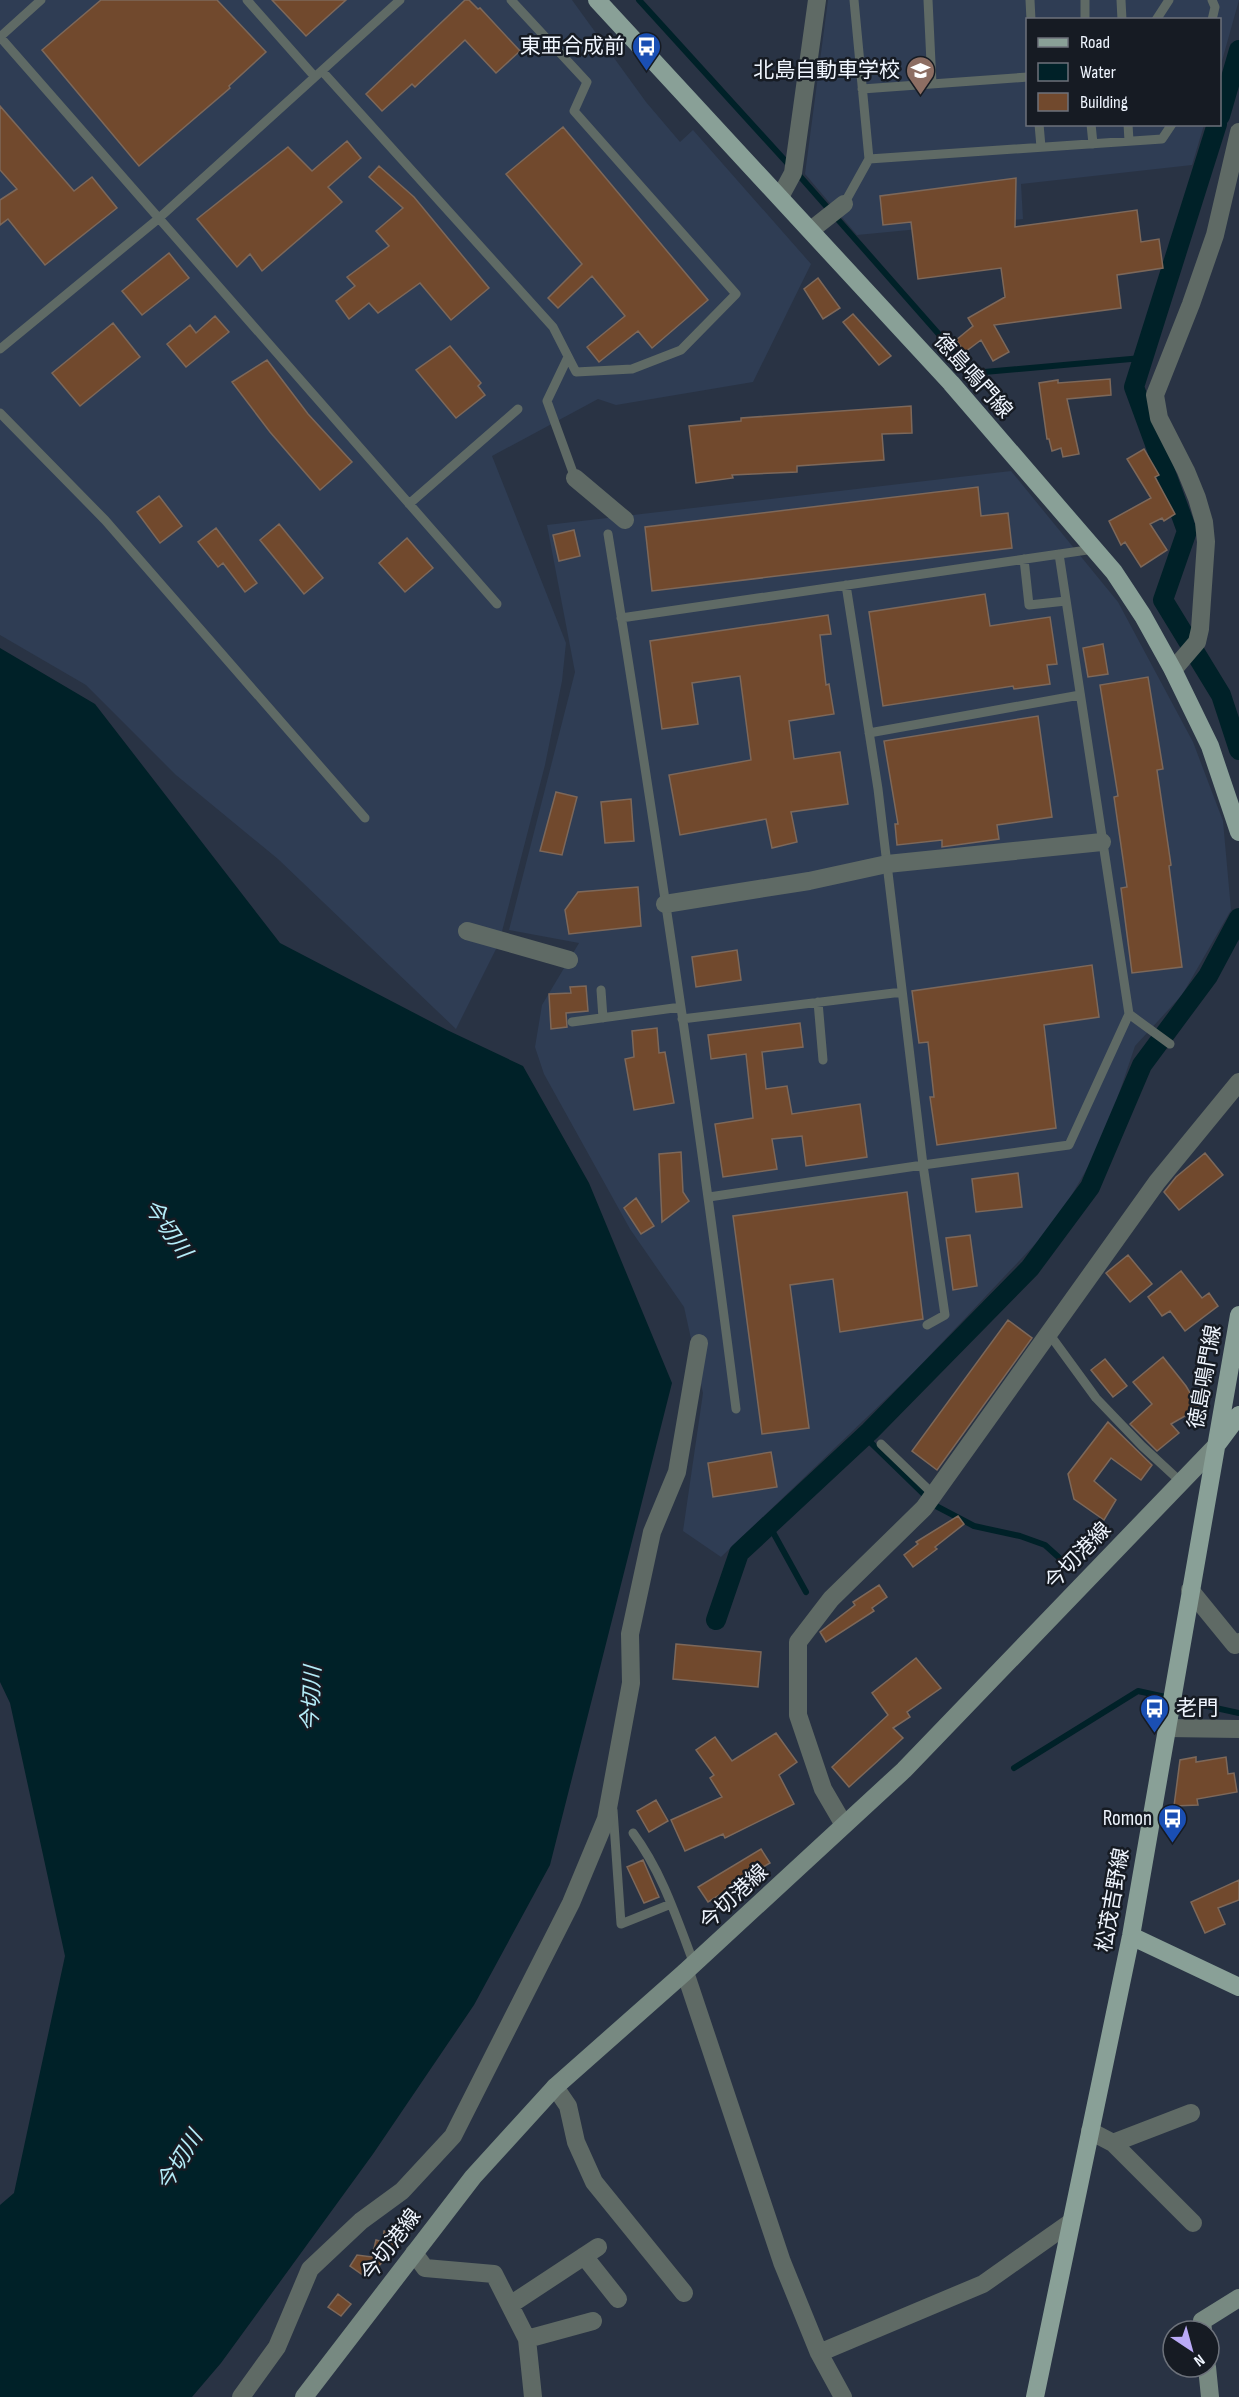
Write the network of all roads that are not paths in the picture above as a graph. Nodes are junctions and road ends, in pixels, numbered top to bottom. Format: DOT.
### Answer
graph roads {
  1 [pos="41,0"];
  2 [pos="247,0"];
  3 [pos="400,0"];
  4 [pos="511,0"];
  5 [pos="597,0"];
  6 [pos="817,0"];
  7 [pos="854,0"];
  8 [pos="928,0"];
  9 [pos="1030,0"];
  10 [pos="1085,0"];
  11 [pos="1121,0"];
  12 [pos="1169,0"];
  13 [pos="1212,0"];
  14 [pos="1031,18"];
  15 [pos="1085,18"];
  16 [pos="1122,18"];
  17 [pos="1157,18"];
  18 [pos="1212,18"];
  19 [pos="0,37"];
  20 [pos="319,74"];
  21 [pos="1026,77"];
  22 [pos="932,84"];
  23 [pos="862,89"];
  24 [pos="1039,126"];
  25 [pos="1091,126"];
  26 [pos="1128,126"];
  27 [pos="1171,126"];
  28 [pos="1239,132"];
  29 [pos="1129,141"];
  30 [pos="1093,144"];
  31 [pos="1041,147"];
  32 [pos="869,159"];
  33 [pos="780,197"];
  34 [pos="844,204"];
  35 [pos="158,219"];
  36 [pos="811,230"];
  37 [pos="0,349"];
  38 [pos="568,357"];
  39 [pos="518,409"];
  40 [pos="0,413"];
  41 [pos="575,477"];
  42 [pos="409,504"];
  43 [pos="624,520"];
  44 [pos="608,534"];
  45 [pos="1094,549"];
  46 [pos="1059,554"];
  47 [pos="1024,559"];
  48 [pos="846,585"];
  49 [pos="1066,601"];
  50 [pos="497,604"];
  51 [pos="621,618"];
  52 [pos="1173,670"];
  53 [pos="1080,695"];
  54 [pos="869,733"];
  55 [pos="366,818"];
  56 [pos="1238,824"];
  57 [pos="1102,842"];
  58 [pos="887,864"];
  59 [pos="665,904"];
  60 [pos="466,931"];
  61 [pos="569,960"];
  62 [pos="601,990"];
  63 [pos="902,992"];
  64 [pos="818,1002"];
  65 [pos="681,1007"];
  66 [pos="1129,1014"];
  67 [pos="603,1017"];
  68 [pos="682,1019"];
  69 [pos="572,1022"];
  70 [pos="1170,1044"];
  71 [pos="823,1060"];
  72 [pos="1239,1082"];
  73 [pos="923,1165"];
  74 [pos="709,1197"];
  75 [pos="1239,1315"];
  76 [pos="927,1325"];
  77 [pos="1050,1335"];
  78 [pos="699,1343"];
  79 [pos="736,1409"];
  80 [pos="1239,1415"];
  81 [pos="881,1444"];
  82 [pos="1215,1447"];
  83 [pos="1181,1482"];
  84 [pos="934,1495"];
  85 [pos="1190,1590"];
  86 [pos="1239,1642"];
  87 [pos="1166,1728"];
  88 [pos="1239,1730"];
  89 [pos="612,1787"];
  90 [pos="844,1825"];
  91 [pos="633,1833"];
  92 [pos="671,1904"];
  93 [pos="621,1924"];
  94 [pos="611,1931"];
  95 [pos="1131,1936"];
  96 [pos="690,1968"];
  97 [pos="1239,1987"];
  98 [pos="555,2087"];
  99 [pos="1191,2113"];
  100 [pos="1090,2131"];
  101 [pos="1113,2143"];
  102 [pos="1071,2222"];
  103 [pos="1193,2223"];
  104 [pos="414,2253"];
  105 [pos="684,2293"];
  106 [pos="1239,2298"];
  107 [pos="618,2299"];
  108 [pos="510,2305"];
  109 [pos="1205,2319"];
  110 [pos="593,2321"];
  111 [pos="527,2339"];
  112 [pos="819,2354"];
  113 [pos="1208,2379"];
  114 [pos="241,2397"];
  115 [pos="304,2397"];
  116 [pos="533,2397"];
  117 [pos="843,2397"];
  118 [pos="1035,2397"];
  119 [pos="1210,2397"];
  1 -- 19 [label="lane"];
  2 -- 20 [label="lane"];
  3 -- 20 [label="lane"];
  4 -- 38 [label="lane"];
  5 -- 33 [label="main road, 徳島鳴門線"];
  6 -- 33 [label="street"];
  7 -- 23 [label="lane"];
  8 -- 22 [label="lane"];
  9 -- 14 [label="lane"];
  10 -- 15 [label="lane"];
  11 -- 16 [label="lane"];
  12 -- 17 [label="lane"];
  13 -- 18 [label="lane"];
  19 -- 35 [label="lane"];
  20 -- 35 [label="lane"];
  20 -- 38 [label="lane"];
  21 -- 22 [label="lane"];
  22 -- 23 [label="lane"];
  23 -- 32 [label="lane"];
  24 -- 31 [label="lane"];
  25 -- 30 [label="lane"];
  26 -- 29 [label="lane"];
  27 -- 29 [label="lane"];
  28 -- 52 [label="street"];
  29 -- 30 [label="lane"];
  30 -- 31 [label="lane"];
  31 -- 32 [label="lane"];
  32 -- 34 [label="lane"];
  33 -- 36 [label="main road, 徳島鳴門線"];
  34 -- 36 [label="street"];
  35 -- 37 [label="lane"];
  35 -- 42 [label="lane"];
  36 -- 45 [label="main road, 徳島鳴門線"];
  38 -- 41 [label="lane"];
  39 -- 42 [label="lane"];
  40 -- 55 [label="lane"];
  41 -- 43 [label="street"];
  42 -- 50 [label="lane"];
  44 -- 51 [label="lane"];
  45 -- 46 [label="lane"];
  45 -- 52 [label="main road, 徳島鳴門線"];
  46 -- 47 [label="lane"];
  46 -- 49 [label="lane"];
  47 -- 48 [label="lane"];
  47 -- 49 [label="lane"];
  48 -- 51 [label="lane"];
  48 -- 54 [label="lane"];
  49 -- 53 [label="lane"];
  51 -- 59 [label="lane"];
  52 -- 56 [label="main road, 徳島鳴門線"];
  53 -- 54 [label="lane"];
  53 -- 57 [label="lane"];
  54 -- 58 [label="lane"];
  57 -- 58 [label="street"];
  57 -- 66 [label="lane"];
  58 -- 59 [label="street"];
  58 -- 63 [label="lane"];
  59 -- 65 [label="lane"];
  60 -- 61 [label="street"];
  62 -- 67 [label="lane"];
  63 -- 64 [label="lane"];
  63 -- 73 [label="lane"];
  64 -- 68 [label="lane"];
  64 -- 71 [label="lane"];
  65 -- 67 [label="lane"];
  65 -- 68 [label="lane"];
  66 -- 70 [label="lane"];
  66 -- 73 [label="lane"];
  67 -- 69 [label="lane"];
  68 -- 74 [label="lane"];
  72 -- 77 [label="street"];
  73 -- 74 [label="lane"];
  73 -- 76 [label="lane"];
  74 -- 79 [label="lane"];
  75 -- 82 [label="main road, 徳島鳴門線"];
  77 -- 83 [label="lane"];
  77 -- 84 [label="street"];
  78 -- 89 [label="street"];
  80 -- 82 [label="main road, 松茂吉野線"];
  81 -- 84 [label="lane"];
  82 -- 83 [label="main road, 今切港線"];
  82 -- 85 [label="main road, 松茂吉野線"];
  83 -- 90 [label="main road, 今切港線"];
  84 -- 90 [label="street"];
  85 -- 86 [label="street"];
  85 -- 87 [label="main road, 松茂吉野線"];
  87 -- 88 [label="street"];
  87 -- 95 [label="main road, 松茂吉野線"];
  89 -- 93 [label="lane"];
  89 -- 114 [label="street"];
  90 -- 96 [label="main road, 今切港線"];
  91 -- 92 [label="lane"];
  92 -- 93 [label="lane"];
  92 -- 96 [label="lane"];
  93 -- 94 [label="lane"];
  95 -- 97 [label="main road"];
  95 -- 100 [label="main road, 松茂吉野線"];
  96 -- 98 [label="main road, 今切港線"];
  96 -- 112 [label="street"];
  98 -- 104 [label="main road, 今切港線"];
  98 -- 105 [label="street"];
  99 -- 101 [label="street"];
  100 -- 101 [label="street"];
  100 -- 102 [label="main road, 松茂吉野線"];
  101 -- 103 [label="street"];
  102 -- 112 [label="street"];
  102 -- 118 [label="main road, 松茂吉野線"];
  104 -- 108 [label="street"];
  104 -- 115 [label="main road, 今切港線"];
  106 -- 109 [label="main road"];
  107 -- 108 [label="street"];
  108 -- 111 [label="street"];
  110 -- 111 [label="street"];
  111 -- 116 [label="street"];
  112 -- 117 [label="street"];
  113 -- 119 [label="main road"];
}
